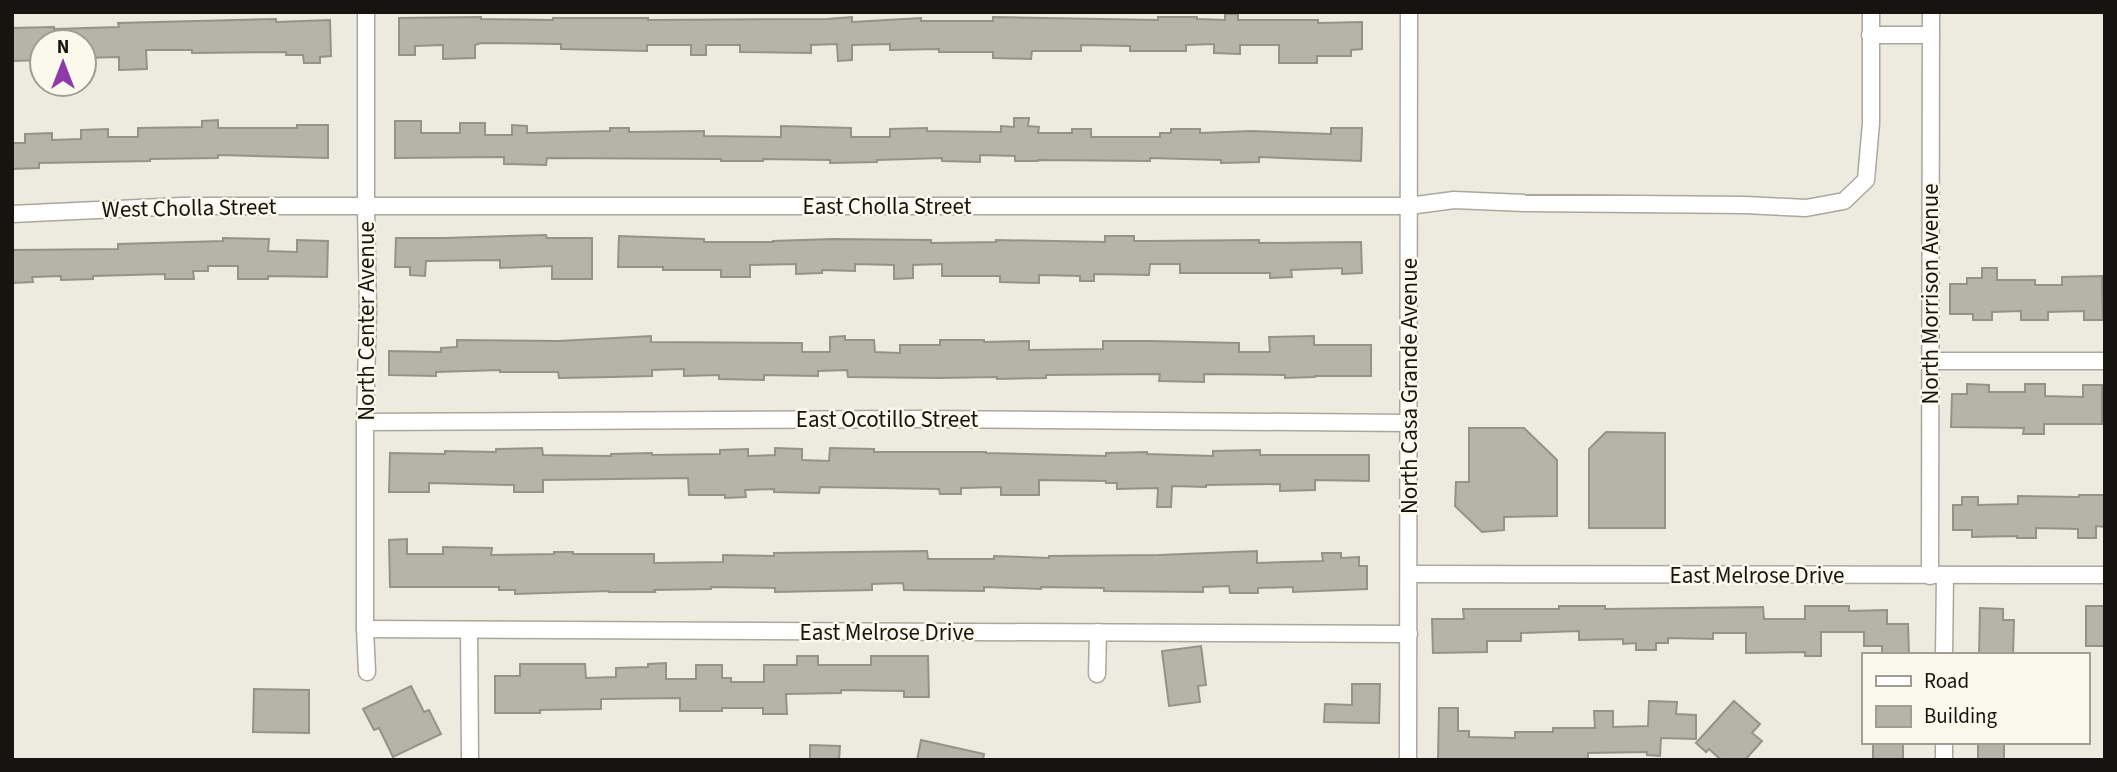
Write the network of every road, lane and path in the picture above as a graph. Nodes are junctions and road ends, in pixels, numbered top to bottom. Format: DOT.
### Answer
graph roads {
  1 [pos="366,12"];
  2 [pos="1409,12"];
  3 [pos="1871,12"];
  4 [pos="1931,12"];
  5 [pos="1870,35"];
  6 [pos="1931,36"];
  7 [pos="1409,206"];
  8 [pos="366,207"];
  9 [pos="12,214"];
  10 [pos="1929,361"];
  11 [pos="2105,361"];
  12 [pos="365,422"];
  13 [pos="1409,423"];
  14 [pos="1409,574"];
  15 [pos="2105,575"];
  16 [pos="1938,576"];
  17 [pos="365,629"];
  18 [pos="469,630"];
  19 [pos="1098,632"];
  20 [pos="1409,634"];
  21 [pos="1944,653"];
  22 [pos="367,672"];
  23 [pos="1097,674"];
  24 [pos="470,760"];
  25 [pos="1408,760"];
  1 -- 8 [label="street, North Center Avenue"];
  2 -- 7 [label="street, North Casa Grande Avenue"];
  3 -- 5 [label="street, East Cholla Street"];
  4 -- 6 [label="street, North Morrison Avenue"];
  5 -- 6 [label="street"];
  5 -- 7 [label="street, East Cholla Street"];
  6 -- 10 [label="street, North Morrison Avenue"];
  7 -- 8 [label="street, East Cholla Street"];
  7 -- 13 [label="street, North Casa Grande Avenue"];
  8 -- 9 [label="street, West Cholla Street"];
  8 -- 12 [label="street, North Center Avenue"];
  10 -- 11 [label="street"];
  10 -- 16 [label="street, North Morrison Avenue"];
  12 -- 13 [label="street, East Ocotillo Street"];
  12 -- 17 [label="street, North Center Avenue"];
  13 -- 14 [label="street, North Casa Grande Avenue"];
  14 -- 16 [label="street, East Melrose Drive"];
  14 -- 20 [label="street, North Casa Grande Avenue"];
  15 -- 16 [label="street, East Melrose Drive"];
  16 -- 21 [label="street, North Morrison Avenue"];
  17 -- 18 [label="street, East Melrose Drive"];
  17 -- 22 [label="street, North Center Avenue"];
  18 -- 19 [label="street, East Melrose Drive"];
  18 -- 24 [label="street"];
  19 -- 20 [label="street, East Melrose Drive"];
  19 -- 23 [label="street"];
  20 -- 25 [label="street, North Casa Grande Avenue"];
}
